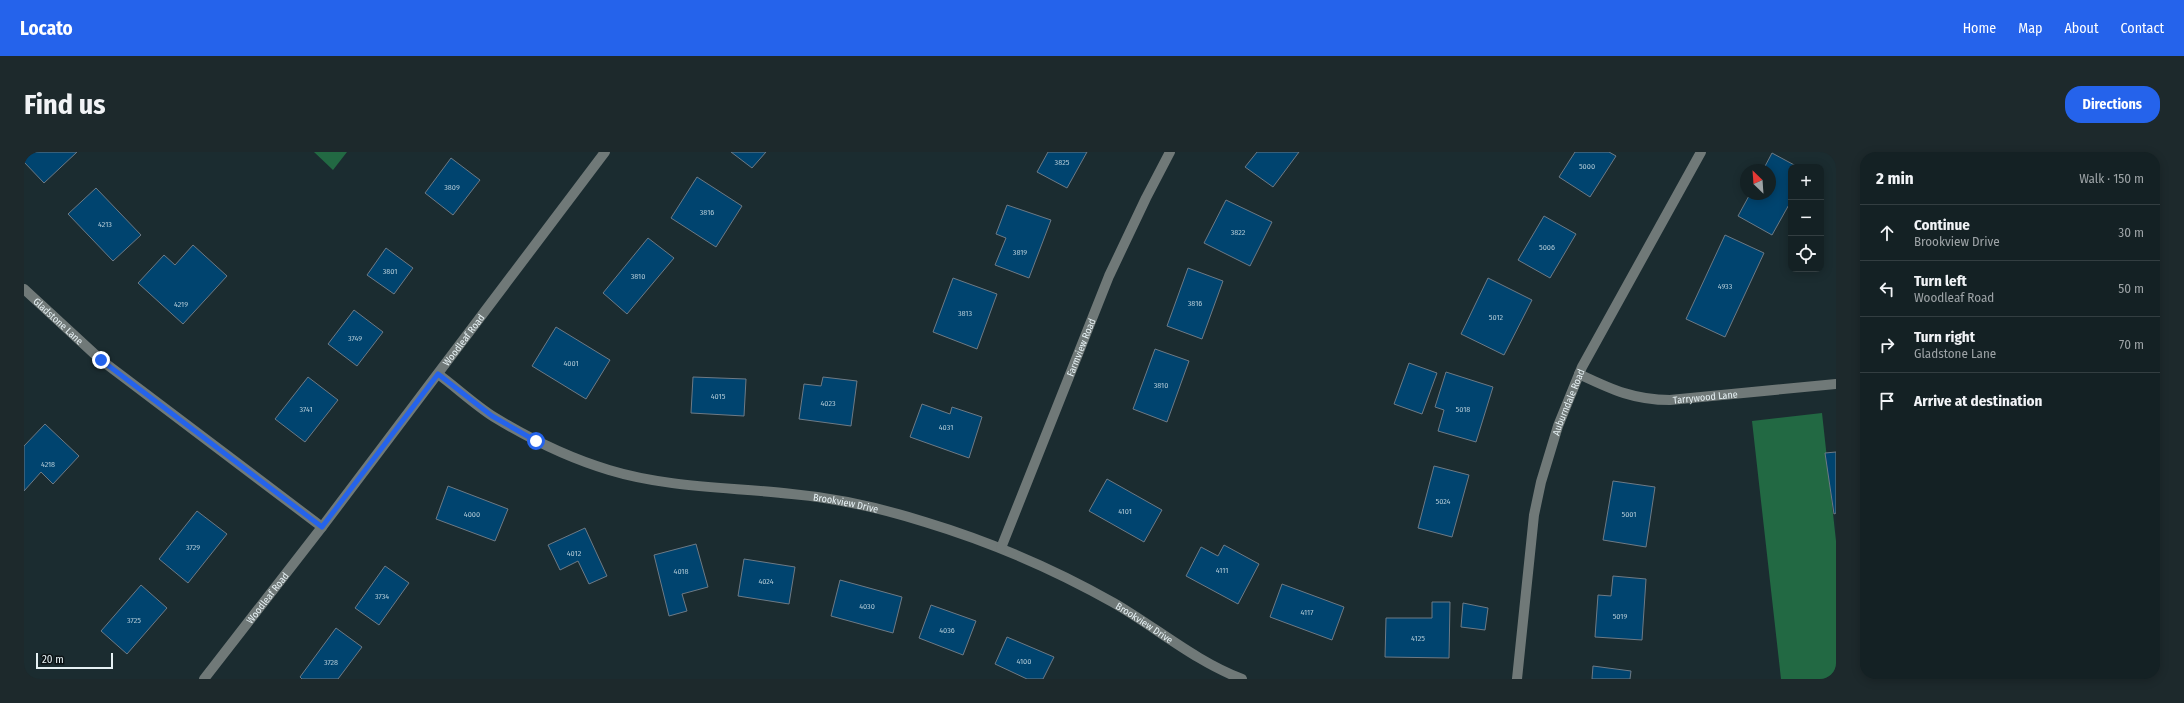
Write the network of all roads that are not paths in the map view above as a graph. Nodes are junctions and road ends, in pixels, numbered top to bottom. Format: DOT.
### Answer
graph roads {
  1 [pos="605,152"];
  2 [pos="1170,152"];
  3 [pos="1702,152"];
  4 [pos="24,289"];
  5 [pos="438,374"];
  6 [pos="1579,374"];
  7 [pos="1836,384"];
  8 [pos="322,527"];
  9 [pos="1000,548"];
  10 [pos="204,679"];
  11 [pos="1242,679"];
  12 [pos="1517,679"];
  1 -- 5 [label="street, Woodleaf Road"];
  2 -- 9 [label="street, Farmview Road"];
  3 -- 6 [label="street, Auburndale Road"];
  4 -- 8 [label="street, Gladstone Lane"];
  5 -- 8 [label="street, Woodleaf Road"];
  5 -- 9 [label="street, Brookview Drive"];
  6 -- 7 [label="street, Tarrywood Lane"];
  6 -- 12 [label="street, Auburndale Road"];
  8 -- 10 [label="street, Woodleaf Road"];
  9 -- 11 [label="street, Brookview Drive"];
}
